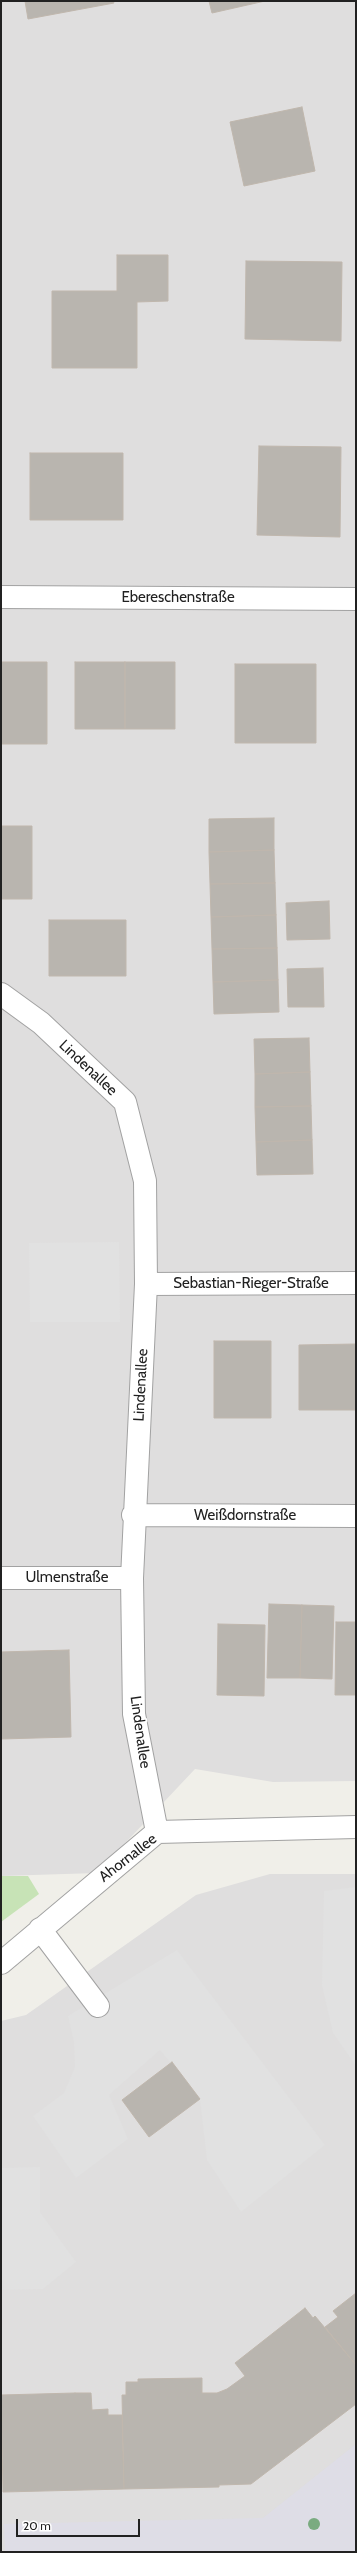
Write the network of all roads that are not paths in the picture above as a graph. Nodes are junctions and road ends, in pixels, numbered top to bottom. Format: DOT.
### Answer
graph roads {
  1 [pos="1,596"];
  2 [pos="356,599"];
  3 [pos="1,994"];
  4 [pos="356,1283"];
  5 [pos="146,1284"];
  6 [pos="134,1515"];
  7 [pos="356,1516"];
  8 [pos="1,1578"];
  9 [pos="132,1578"];
  10 [pos="356,1827"];
  11 [pos="157,1832"];
  12 [pos="40,1929"];
  13 [pos="1,1962"];
  14 [pos="98,2006"];
  1 -- 2 [label="street, Ebereschenstraße"];
  3 -- 5 [label="street, Lindenallee"];
  4 -- 5 [label="street, Sebastian-Rieger-Straße"];
  5 -- 6 [label="street, Lindenallee"];
  6 -- 7 [label="street, Weißdornstraße"];
  6 -- 9 [label="street, Lindenallee"];
  8 -- 9 [label="street, Ulmenstraße"];
  9 -- 11 [label="street, Lindenallee"];
  10 -- 11 [label="street, Ahornallee"];
  11 -- 12 [label="street, Ahornallee"];
  12 -- 13 [label="street, Ahornallee"];
  12 -- 14 [label="street"];
}
